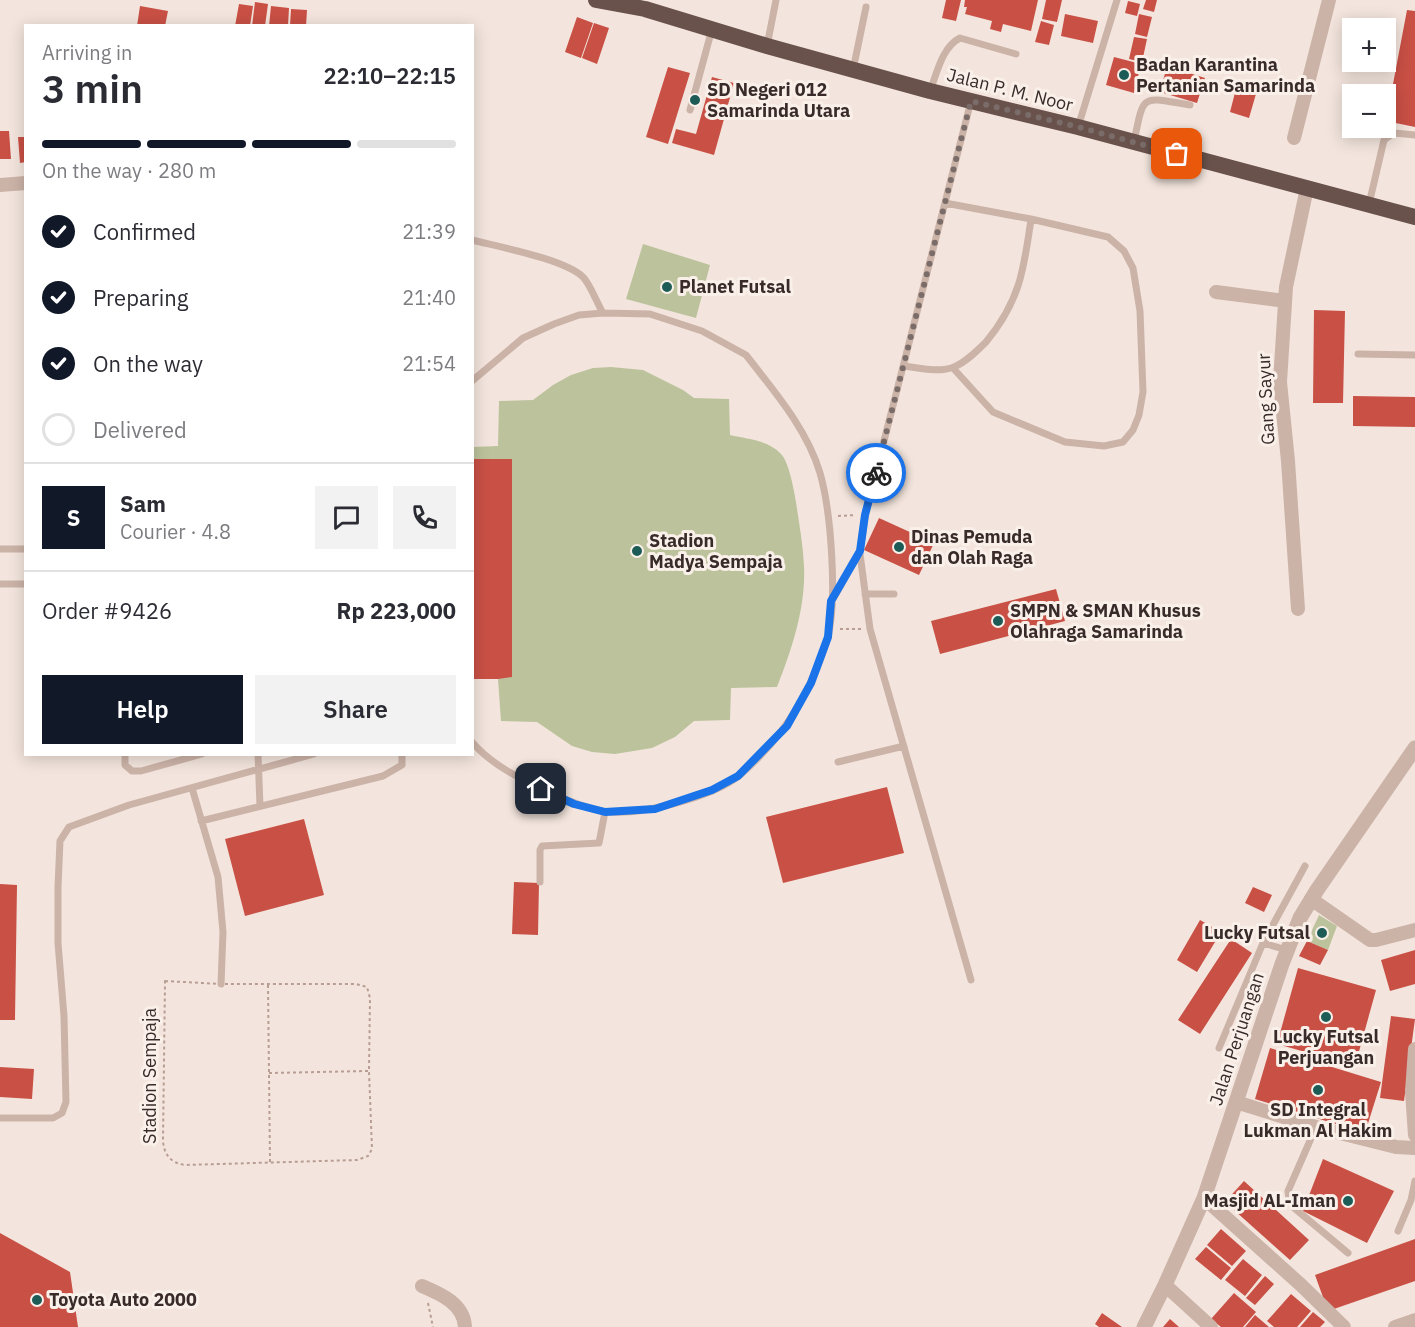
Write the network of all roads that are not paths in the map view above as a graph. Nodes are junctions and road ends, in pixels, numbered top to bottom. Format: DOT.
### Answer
graph roads {
  1 [pos="597,0"];
  2 [pos="776,0"];
  3 [pos="1117,0"];
  4 [pos="1329,0"];
  5 [pos="619,2"];
  6 [pos="866,7"];
  7 [pos="712,29"];
  8 [pos="767,46"];
  9 [pos="1016,54"];
  10 [pos="853,70"];
  11 [pos="930,91"];
  12 [pos="971,101"];
  13 [pos="1190,105"];
  14 [pos="690,110"];
  15 [pos="1078,127"];
  16 [pos="1415,135"];
  17 [pos="1294,138"];
  18 [pos="1134,142"];
  19 [pos="24,183"];
  20 [pos="0,185"];
  21 [pos="1307,188"];
  22 [pos="945,203"];
  23 [pos="1369,204"];
  24 [pos="1415,216"];
  25 [pos="1031,219"];
  26 [pos="474,241"];
  27 [pos="1216,292"];
  28 [pos="1285,301"];
  29 [pos="603,313"];
  30 [pos="1358,354"];
  31 [pos="1415,355"];
  32 [pos="903,366"];
  33 [pos="953,368"];
  34 [pos="474,379"];
  35 [pos="0,549"];
  36 [pos="24,549"];
  37 [pos="860,551"];
  38 [pos="0,584"];
  39 [pos="24,584"];
  40 [pos="865,594"];
  41 [pos="894,594"];
  42 [pos="831,601"];
  43 [pos="1298,609"];
  44 [pos="474,744"];
  45 [pos="904,746"];
  46 [pos="1415,748"];
  47 [pos="125,756"];
  48 [pos="195,756"];
  49 [pos="258,756"];
  50 [pos="307,756"];
  51 [pos="402,756"];
  52 [pos="838,762"];
  53 [pos="258,769"];
  54 [pos="192,788"];
  55 [pos="260,806"];
  56 [pos="605,812"];
  57 [pos="201,821"];
  58 [pos="1305,866"];
  59 [pos="540,882"];
  60 [pos="1311,899"];
  61 [pos="1415,930"];
  62 [pos="1263,943"];
  63 [pos="1287,950"];
  64 [pos="971,980"];
  65 [pos="221,984"];
  66 [pos="1220,1048"];
  67 [pos="1415,1049"];
  68 [pos="1236,1102"];
  69 [pos="0,1118"];
  70 [pos="1316,1127"];
  71 [pos="1415,1135"];
  72 [pos="1415,1148"];
  73 [pos="1415,1181"];
  74 [pos="1204,1198"];
  75 [pos="1398,1231"];
  76 [pos="1348,1253"];
  77 [pos="1165,1285"];
  78 [pos="422,1286"];
  79 [pos="1415,1320"];
  80 [pos="465,1327"];
  81 [pos="1144,1327"];
  82 [pos="1211,1327"];
  83 [pos="1344,1327"];
  84 [pos="1395,1327"];
  1 -- 5 [label="highway, Jalan P. M. Noor"];
  2 -- 8 [label="lane"];
  3 -- 15 [label="lane"];
  4 -- 17 [label="street"];
  5 -- 7 [label="highway, Jalan P. M. Noor"];
  6 -- 10 [label="lane"];
  7 -- 8 [label="highway, Jalan P. M. Noor"];
  7 -- 14 [label="lane"];
  8 -- 10 [label="highway, Jalan P. M. Noor"];
  9 -- 11 [label="lane"];
  10 -- 11 [label="highway, Jalan P. M. Noor"];
  11 -- 12 [label="highway, Jalan P. M. Noor"];
  12 -- 15 [label="highway, Jalan P. M. Noor"];
  12 -- 22 [label="lane"];
  13 -- 18 [label="lane"];
  15 -- 18 [label="highway, Jalan P. M. Noor"];
  16 -- 23 [label="lane"];
  18 -- 21 [label="highway, Jalan P. M. Noor"];
  19 -- 20 [label="street"];
  21 -- 23 [label="highway, Jalan P. M. Noor"];
  21 -- 28 [label="street, Gang Sayur"];
  22 -- 25 [label="lane"];
  22 -- 32 [label="lane"];
  23 -- 24 [label="highway, Jalan P. M. Noor"];
  25 -- 33 [label="lane"];
  25 -- 33 [label="lane"];
  26 -- 29 [label="lane"];
  27 -- 28 [label="street"];
  28 -- 43 [label="street, Gang Sayur"];
  29 -- 34 [label="lane"];
  29 -- 42 [label="lane"];
  30 -- 31 [label="lane"];
  32 -- 33 [label="lane"];
  32 -- 37 [label="lane"];
  35 -- 36 [label="lane"];
  37 -- 40 [label="lane"];
  37 -- 42 [label="lane"];
  38 -- 39 [label="lane"];
  40 -- 41 [label="lane"];
  40 -- 45 [label="lane"];
  42 -- 56 [label="lane"];
  44 -- 56 [label="lane"];
  45 -- 52 [label="lane"];
  45 -- 64 [label="lane"];
  46 -- 60 [label="street, Jalan Perjuangan"];
  47 -- 48 [label="lane"];
  49 -- 53 [label="lane"];
  50 -- 53 [label="lane"];
  51 -- 55 [label="lane"];
  53 -- 54 [label="lane"];
  53 -- 55 [label="lane"];
  54 -- 57 [label="lane"];
  54 -- 69 [label="lane"];
  55 -- 57 [label="lane"];
  56 -- 59 [label="lane"];
  57 -- 65 [label="lane"];
  58 -- 62 [label="lane"];
  60 -- 61 [label="street"];
  60 -- 63 [label="street, Jalan Perjuangan"];
  62 -- 63 [label="lane"];
  62 -- 66 [label="lane"];
  63 -- 68 [label="street, Jalan Perjuangan"];
  67 -- 71 [label="street"];
  68 -- 70 [label="street"];
  68 -- 74 [label="street, Jalan Perjuangan"];
  70 -- 72 [label="street"];
  70 -- 76 [label="lane"];
  73 -- 75 [label="lane"];
  74 -- 77 [label="street, Jalan Perjuangan"];
  74 -- 83 [label="street"];
  77 -- 81 [label="street, Jalan Perjuangan"];
  77 -- 82 [label="street"];
  78 -- 80 [label="street"];
  79 -- 84 [label="street"];
}
